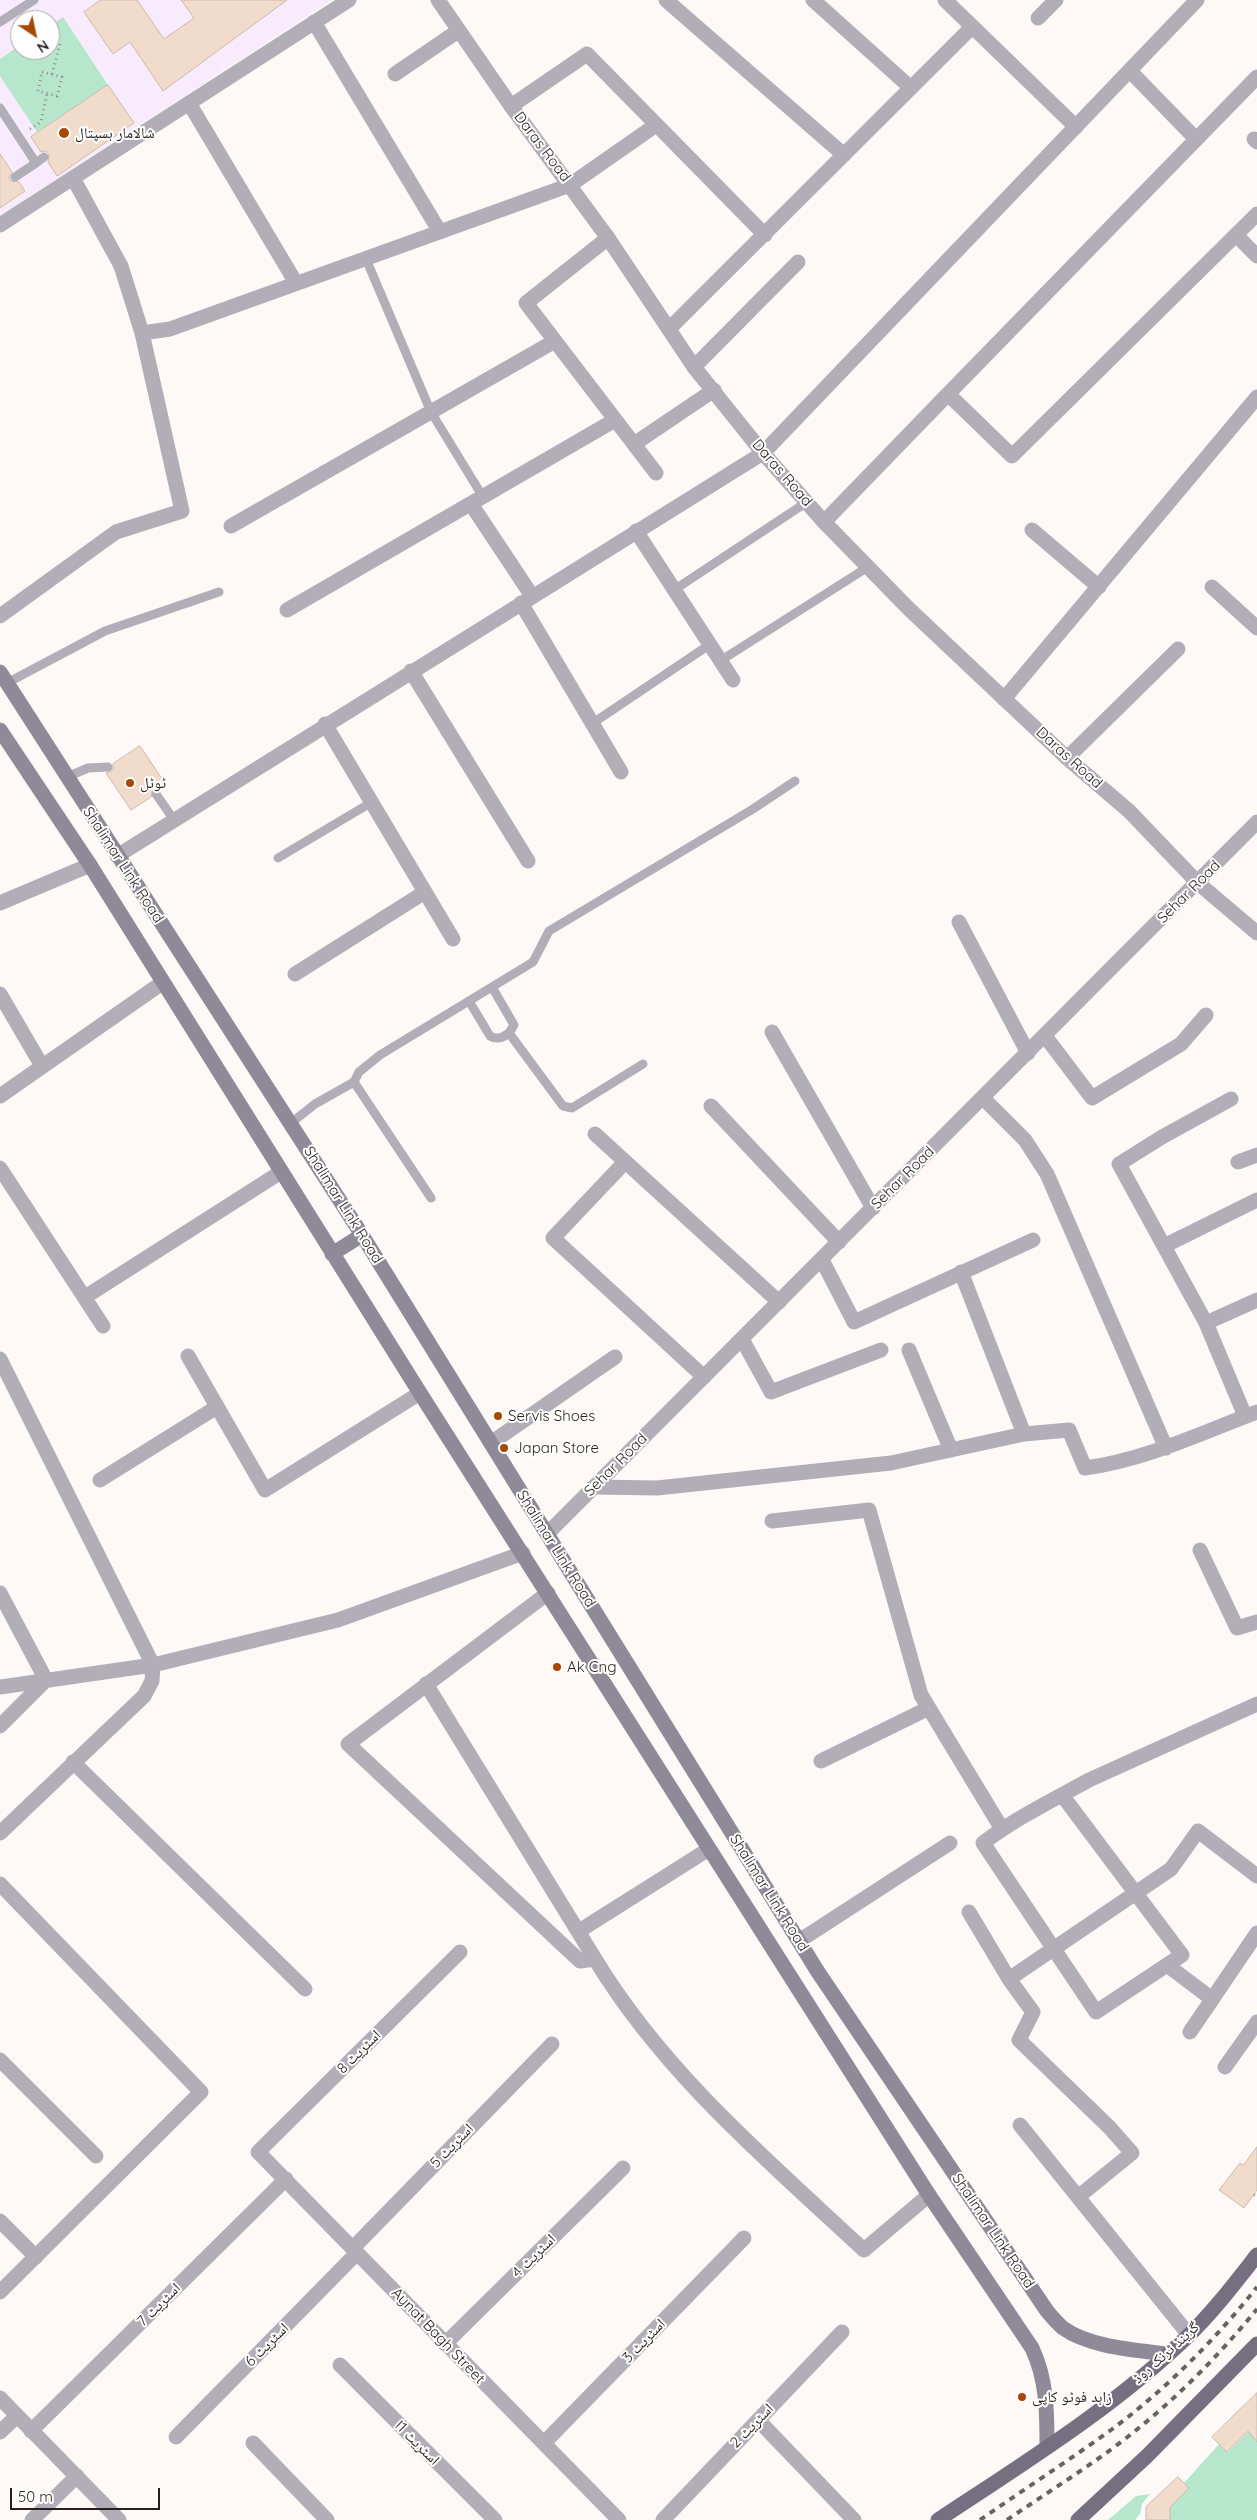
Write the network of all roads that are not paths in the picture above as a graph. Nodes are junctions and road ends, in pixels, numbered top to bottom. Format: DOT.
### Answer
graph roads {
  1 [pos="34,0"];
  2 [pos="349,0"];
  3 [pos="438,0"];
  4 [pos="666,0"];
  5 [pos="813,0"];
  6 [pos="944,0"];
  7 [pos="1056,0"];
  8 [pos="1197,0"];
  9 [pos="1038,18"];
  10 [pos="0,22"];
  11 [pos="314,22"];
  12 [pos="972,27"];
  13 [pos="458,31"];
  14 [pos="1130,71"];
  15 [pos="395,74"];
  16 [pos="1257,77"];
  17 [pos="911,88"];
  18 [pos="189,103"];
  19 [pos="511,106"];
  20 [pos="0,108"];
  21 [pos="656,125"];
  22 [pos="1076,127"];
  23 [pos="1196,139"];
  24 [pos="844,155"];
  25 [pos="44,157"];
  26 [pos="36,163"];
  27 [pos="15,177"];
  28 [pos="73,178"];
  29 [pos="570,185"];
  30 [pos="1257,214"];
  31 [pos="0,225"];
  32 [pos="440,232"];
  33 [pos="765,235"];
  34 [pos="1237,236"];
  35 [pos="608,238"];
  36 [pos="1257,256"];
  37 [pos="366,259"];
  38 [pos="798,262"];
  39 [pos="296,283"];
  40 [pos="669,330"];
  41 [pos="142,333"];
  42 [pos="555,341"];
  43 [pos="694,367"];
  44 [pos="714,390"];
  45 [pos="948,394"];
  46 [pos="1257,397"];
  47 [pos="431,412"];
  48 [pos="615,420"];
  49 [pos="634,444"];
  50 [pos="763,453"];
  51 [pos="656,473"];
  52 [pos="477,500"];
  53 [pos="807,502"];
  54 [pos="824,522"];
  55 [pos="231,526"];
  56 [pos="1032,530"];
  57 [pos="636,531"];
  58 [pos="868,567"];
  59 [pos="1099,587"];
  60 [pos="1212,588"];
  61 [pos="674,590"];
  62 [pos="219,592"];
  63 [pos="527,599"];
  64 [pos="287,610"];
  65 [pos="0,616"];
  66 [pos="1257,628"];
  67 [pos="709,645"];
  68 [pos="1178,649"];
  69 [pos="720,661"];
  70 [pos="411,671"];
  71 [pos="3,678"];
  72 [pos="733,680"];
  73 [pos="1004,698"];
  74 [pos="592,723"];
  75 [pos="325,724"];
  76 [pos="0,730"];
  77 [pos="1067,758"];
  78 [pos="108,767"];
  79 [pos="621,772"];
  80 [pos="67,777"];
  81 [pos="795,781"];
  82 [pos="156,794"];
  83 [pos="372,802"];
  84 [pos="174,820"];
  85 [pos="1257,822"];
  86 [pos="117,856"];
  87 [pos="278,858"];
  88 [pos="528,861"];
  89 [pos="90,865"];
  90 [pos="1198,883"];
  91 [pos="426,892"];
  92 [pos="0,903"];
  93 [pos="959,922"];
  94 [pos="1257,933"];
  95 [pos="453,939"];
  96 [pos="295,974"];
  97 [pos="162,983"];
  98 [pos="492,987"];
  99 [pos="0,994"];
  100 [pos="469,1001"];
  101 [pos="1206,1015"];
  102 [pos="772,1032"];
  103 [pos="509,1033"];
  104 [pos="1045,1036"];
  105 [pos="1028,1052"];
  106 [pos="643,1064"];
  107 [pos="42,1066"];
  108 [pos="354,1082"];
  109 [pos="0,1096"];
  110 [pos="983,1098"];
  111 [pos="1231,1100"];
  112 [pos="711,1106"];
  113 [pos="291,1123"];
  114 [pos="596,1134"];
  115 [pos="1257,1154"];
  116 [pos="625,1162"];
  117 [pos="1238,1162"];
  118 [pos="0,1168"];
  119 [pos="281,1172"];
  120 [pos="431,1198"];
  121 [pos="1257,1200"];
  122 [pos="873,1208"];
  123 [pos="362,1234"];
  124 [pos="1033,1240"];
  125 [pos="839,1242"];
  126 [pos="1164,1246"];
  127 [pos="332,1254"];
  128 [pos="822,1260"];
  129 [pos="960,1272"];
  130 [pos="86,1297"];
  131 [pos="1257,1300"];
  132 [pos="779,1302"];
  133 [pos="1206,1322"];
  134 [pos="103,1326"];
  135 [pos="742,1339"];
  136 [pos="881,1350"];
  137 [pos="909,1350"];
  138 [pos="188,1356"];
  139 [pos="615,1357"];
  140 [pos="2,1368"];
  141 [pos="704,1377"];
  142 [pos="420,1393"];
  143 [pos="217,1407"];
  144 [pos="1251,1414"];
  145 [pos="1024,1434"];
  146 [pos="490,1443"];
  147 [pos="1166,1448"];
  148 [pos="951,1450"];
  149 [pos="100,1480"];
  150 [pos="594,1487"];
  151 [pos="772,1522"];
  152 [pos="547,1534"];
  153 [pos="1200,1550"];
  154 [pos="523,1553"];
  155 [pos="0,1592"];
  156 [pos="548,1594"];
  157 [pos="1257,1622"];
  158 [pos="153,1665"];
  159 [pos="46,1680"];
  160 [pos="426,1684"];
  161 [pos="0,1687"];
  162 [pos="1257,1704"];
  163 [pos="929,1708"];
  164 [pos="0,1726"];
  165 [pos="821,1761"];
  166 [pos="73,1762"];
  167 [pos="1062,1795"];
  168 [pos="1002,1829"];
  169 [pos="0,1833"];
  170 [pos="950,1843"];
  171 [pos="709,1849"];
  172 [pos="1257,1876"];
  173 [pos="762,1880"];
  174 [pos="0,1884"];
  175 [pos="1136,1892"];
  176 [pos="739,1894"];
  177 [pos="969,1912"];
  178 [pos="579,1931"];
  179 [pos="1257,1933"];
  180 [pos="799,1941"];
  181 [pos="1053,1948"];
  182 [pos="460,1952"];
  183 [pos="595,1959"];
  184 [pos="1167,1965"];
  185 [pos="1009,1979"];
  186 [pos="306,1989"];
  187 [pos="1212,2000"];
  188 [pos="1257,2022"];
  189 [pos="1190,2032"];
  190 [pos="552,2044"];
  191 [pos="0,2060"];
  192 [pos="1225,2067"];
  193 [pos="1020,2125"];
  194 [pos="258,2152"];
  195 [pos="96,2156"];
  196 [pos="623,2168"];
  197 [pos="286,2179"];
  198 [pos="929,2195"];
  199 [pos="1078,2197"];
  200 [pos="0,2221"];
  201 [pos="744,2238"];
  202 [pos="355,2250"];
  203 [pos="1257,2256"];
  204 [pos="36,2257"];
  205 [pos="0,2292"];
  206 [pos="842,2332"];
  207 [pos="1189,2335"];
  208 [pos="445,2344"];
  209 [pos="1257,2344"];
  210 [pos="1167,2354"];
  211 [pos="340,2366"];
  212 [pos="0,2398"];
  213 [pos="17,2416"];
  214 [pos="758,2420"];
  215 [pos="31,2431"];
  216 [pos="0,2432"];
  217 [pos="176,2437"];
  218 [pos="544,2443"];
  219 [pos="253,2444"];
  220 [pos="1047,2447"];
  221 [pos="77,2476"];
  222 [pos="32,2520"];
  223 [pos="120,2520"];
  224 [pos="327,2520"];
  225 [pos="495,2520"];
  226 [pos="619,2520"];
  227 [pos="663,2520"];
  228 [pos="854,2520"];
  229 [pos="938,2520"];
  230 [pos="1078,2520"];
  1 -- 10 [label="lane"];
  2 -- 11 [label="street"];
  3 -- 13 [label="street, Daras Road"];
  4 -- 24 [label="street"];
  5 -- 17 [label="street"];
  6 -- 12 [label="street"];
  7 -- 9 [label="street"];
  8 -- 14 [label="street"];
  11 -- 18 [label="street"];
  11 -- 32 [label="street"];
  12 -- 17 [label="street"];
  12 -- 22 [label="street"];
  13 -- 15 [label="street"];
  13 -- 19 [label="street, Daras Road"];
  14 -- 22 [label="street"];
  14 -- 23 [label="street"];
  16 -- 23 [label="street"];
  17 -- 24 [label="street"];
  18 -- 28 [label="street"];
  18 -- 39 [label="street"];
  19 -- 21 [label="street"];
  19 -- 29 [label="street, Daras Road"];
  20 -- 26 [label="lane"];
  21 -- 29 [label="street"];
  21 -- 33 [label="street"];
  22 -- 50 [label="street"];
  23 -- 45 [label="street"];
  24 -- 33 [label="street"];
  25 -- 26 [label="lane"];
  26 -- 27 [label="lane"];
  28 -- 31 [label="street"];
  28 -- 41 [label="street"];
  29 -- 32 [label="street"];
  29 -- 35 [label="street, Daras Road"];
  30 -- 34 [label="street"];
  32 -- 37 [label="street"];
  33 -- 40 [label="street"];
  34 -- 36 [label="street"];
  34 -- 45 [label="street"];
  35 -- 40 [label="street, Daras Road"];
  35 -- 42 [label="street"];
  37 -- 39 [label="street"];
  37 -- 47 [label="lane"];
  38 -- 43 [label="street"];
  39 -- 41 [label="street"];
  40 -- 43 [label="street, Daras Road"];
  41 -- 65 [label="street"];
  42 -- 47 [label="street"];
  42 -- 48 [label="street"];
  43 -- 44 [label="street, Daras Road"];
  44 -- 49 [label="street"];
  44 -- 50 [label="street, Daras Road"];
  45 -- 54 [label="street"];
  46 -- 59 [label="street"];
  47 -- 52 [label="lane"];
  47 -- 55 [label="street"];
  48 -- 49 [label="street"];
  48 -- 52 [label="street"];
  49 -- 51 [label="street"];
  50 -- 53 [label="street, Daras Road"];
  50 -- 57 [label="street"];
  52 -- 63 [label="street"];
  52 -- 64 [label="street"];
  53 -- 54 [label="street, Daras Road"];
  53 -- 61 [label="lane"];
  54 -- 58 [label="street, Daras Road"];
  56 -- 59 [label="street"];
  57 -- 61 [label="street"];
  57 -- 63 [label="street"];
  58 -- 69 [label="lane"];
  58 -- 73 [label="street, Daras Road"];
  59 -- 73 [label="street"];
  60 -- 66 [label="street"];
  61 -- 67 [label="street"];
  62 -- 71 [label="lane"];
  63 -- 70 [label="street"];
  63 -- 74 [label="street"];
  67 -- 69 [label="street"];
  67 -- 74 [label="lane"];
  68 -- 77 [label="street"];
  69 -- 72 [label="street"];
  70 -- 75 [label="street"];
  70 -- 88 [label="street"];
  71 -- 80 [label="main road, Shalimar Link Road"];
  73 -- 77 [label="street, Daras Road"];
  74 -- 79 [label="street"];
  75 -- 83 [label="street"];
  75 -- 84 [label="street"];
  76 -- 89 [label="main road, Shalimar Link Road"];
  77 -- 90 [label="street, Daras Road"];
  78 -- 80 [label="lane"];
  80 -- 86 [label="main road, Shalimar Link Road"];
  81 -- 98 [label="lane"];
  82 -- 84 [label="lane"];
  83 -- 87 [label="lane"];
  83 -- 91 [label="street"];
  84 -- 86 [label="street"];
  85 -- 90 [label="street, Sehar Road"];
  86 -- 113 [label="main road, Shalimar Link Road"];
  89 -- 92 [label="street"];
  89 -- 97 [label="main road, Shalimar Link Road"];
  90 -- 94 [label="street, Daras Road"];
  90 -- 104 [label="street, Sehar Road"];
  91 -- 95 [label="street"];
  91 -- 96 [label="street"];
  93 -- 105 [label="street"];
  97 -- 107 [label="street"];
  97 -- 119 [label="main road, Shalimar Link Road"];
  98 -- 100 [label="lane"];
  98 -- 103 [label="lane"];
  99 -- 107 [label="street"];
  100 -- 103 [label="lane"];
  100 -- 108 [label="lane"];
  101 -- 104 [label="street"];
  102 -- 122 [label="street"];
  103 -- 106 [label="lane"];
  104 -- 105 [label="street, Sehar Road"];
  105 -- 110 [label="street, Sehar Road"];
  107 -- 109 [label="street"];
  108 -- 113 [label="lane"];
  108 -- 120 [label="lane"];
  110 -- 122 [label="street, Sehar Road"];
  110 -- 147 [label="street"];
  111 -- 126 [label="street"];
  112 -- 125 [label="street"];
  113 -- 123 [label="main road, Shalimar Link Road"];
  114 -- 116 [label="street"];
  115 -- 117 [label="street"];
  116 -- 132 [label="street"];
  116 -- 141 [label="street"];
  118 -- 130 [label="street"];
  119 -- 127 [label="main road, Shalimar Link Road"];
  119 -- 130 [label="street"];
  121 -- 126 [label="street"];
  122 -- 125 [label="street, Sehar Road"];
  123 -- 127 [label="main road"];
  123 -- 146 [label="main road, Shalimar Link Road"];
  124 -- 129 [label="street"];
  125 -- 128 [label="street, Sehar Road"];
  126 -- 133 [label="street"];
  127 -- 142 [label="main road, Shalimar Link Road"];
  128 -- 129 [label="street"];
  128 -- 132 [label="street, Sehar Road"];
  129 -- 145 [label="street"];
  130 -- 134 [label="street"];
  131 -- 133 [label="street"];
  132 -- 135 [label="street, Sehar Road"];
  133 -- 144 [label="street"];
  135 -- 136 [label="street"];
  135 -- 141 [label="street, Sehar Road"];
  137 -- 148 [label="street"];
  138 -- 143 [label="street"];
  139 -- 146 [label="street"];
  140 -- 158 [label="street"];
  141 -- 150 [label="street, Sehar Road"];
  142 -- 143 [label="street"];
  142 -- 154 [label="main road, Shalimar Link Road"];
  143 -- 149 [label="street"];
  144 -- 147 [label="street"];
  145 -- 147 [label="street"];
  145 -- 148 [label="street"];
  146 -- 152 [label="main road, Shalimar Link Road"];
  148 -- 150 [label="street"];
  150 -- 152 [label="street, Sehar Road"];
  151 -- 163 [label="street"];
  152 -- 173 [label="main road, Shalimar Link Road"];
  153 -- 157 [label="street"];
  154 -- 156 [label="main road, Shalimar Link Road"];
  154 -- 158 [label="street"];
  155 -- 159 [label="street"];
  156 -- 160 [label="street"];
  156 -- 171 [label="main road, Shalimar Link Road"];
  158 -- 159 [label="street"];
  158 -- 166 [label="street"];
  159 -- 161 [label="street"];
  159 -- 164 [label="street"];
  160 -- 178 [label="street"];
  160 -- 183 [label="street"];
  162 -- 167 [label="street"];
  163 -- 165 [label="street"];
  163 -- 168 [label="street"];
  166 -- 169 [label="street"];
  166 -- 186 [label="street"];
  167 -- 168 [label="street"];
  167 -- 175 [label="street"];
  168 -- 181 [label="street"];
  170 -- 180 [label="street"];
  171 -- 176 [label="main road, Shalimar Link Road"];
  171 -- 178 [label="street"];
  172 -- 175 [label="street"];
  173 -- 176 [label="main road"];
  173 -- 180 [label="main road, Shalimar Link Road"];
  174 -- 204 [label="street"];
  175 -- 181 [label="street"];
  175 -- 184 [label="street"];
  176 -- 198 [label="main road, Shalimar Link Road"];
  177 -- 185 [label="street"];
  178 -- 183 [label="street"];
  179 -- 187 [label="street"];
  180 -- 210 [label="main road, Shalimar Link Road"];
  181 -- 184 [label="street"];
  181 -- 185 [label="street"];
  182 -- 194 [label="street, اسٹریٹ 8"];
  183 -- 198 [label="street"];
  184 -- 187 [label="street"];
  185 -- 199 [label="street"];
  187 -- 189 [label="street"];
  188 -- 192 [label="street"];
  190 -- 202 [label="street, اسٹریٹ 5"];
  191 -- 195 [label="street"];
  193 -- 199 [label="street"];
  194 -- 197 [label="street, Aynat Bagh Street"];
  196 -- 208 [label="street, اسٹریٹ 4"];
  197 -- 202 [label="street, Aynat Bagh Street"];
  197 -- 215 [label="street, اسٹریٹ 7"];
  198 -- 220 [label="main road, Shalimar Link Road"];
  199 -- 207 [label="street"];
  200 -- 204 [label="street"];
  201 -- 218 [label="street, اسٹریٹ 3"];
  202 -- 208 [label="street, Aynat Bagh Street"];
  202 -- 217 [label="street, اسٹریٹ 6"];
  203 -- 207 [label="main road, گرینڈ ٹرنک روڈ"];
  204 -- 205 [label="street"];
  206 -- 214 [label="street, اسٹریٹ 2"];
  207 -- 210 [label="main road, گرینڈ ٹرنک روڈ"];
  208 -- 218 [label="street, Aynat Bagh Street"];
  209 -- 230 [label="main road"];
  210 -- 220 [label="main road, گرینڈ ٹرنک روڈ"];
  211 -- 225 [label="street, اسٹریٹ 1ا"];
  212 -- 213 [label="street"];
  213 -- 215 [label="street"];
  213 -- 216 [label="street"];
  214 -- 227 [label="street, اسٹریٹ 2"];
  214 -- 228 [label="street"];
  215 -- 221 [label="street"];
  218 -- 226 [label="street, Aynat Bagh Street"];
  219 -- 224 [label="street"];
  220 -- 229 [label="main road, گرینڈ ٹرنک روڈ"];
  221 -- 222 [label="street"];
  221 -- 223 [label="street"];
}
